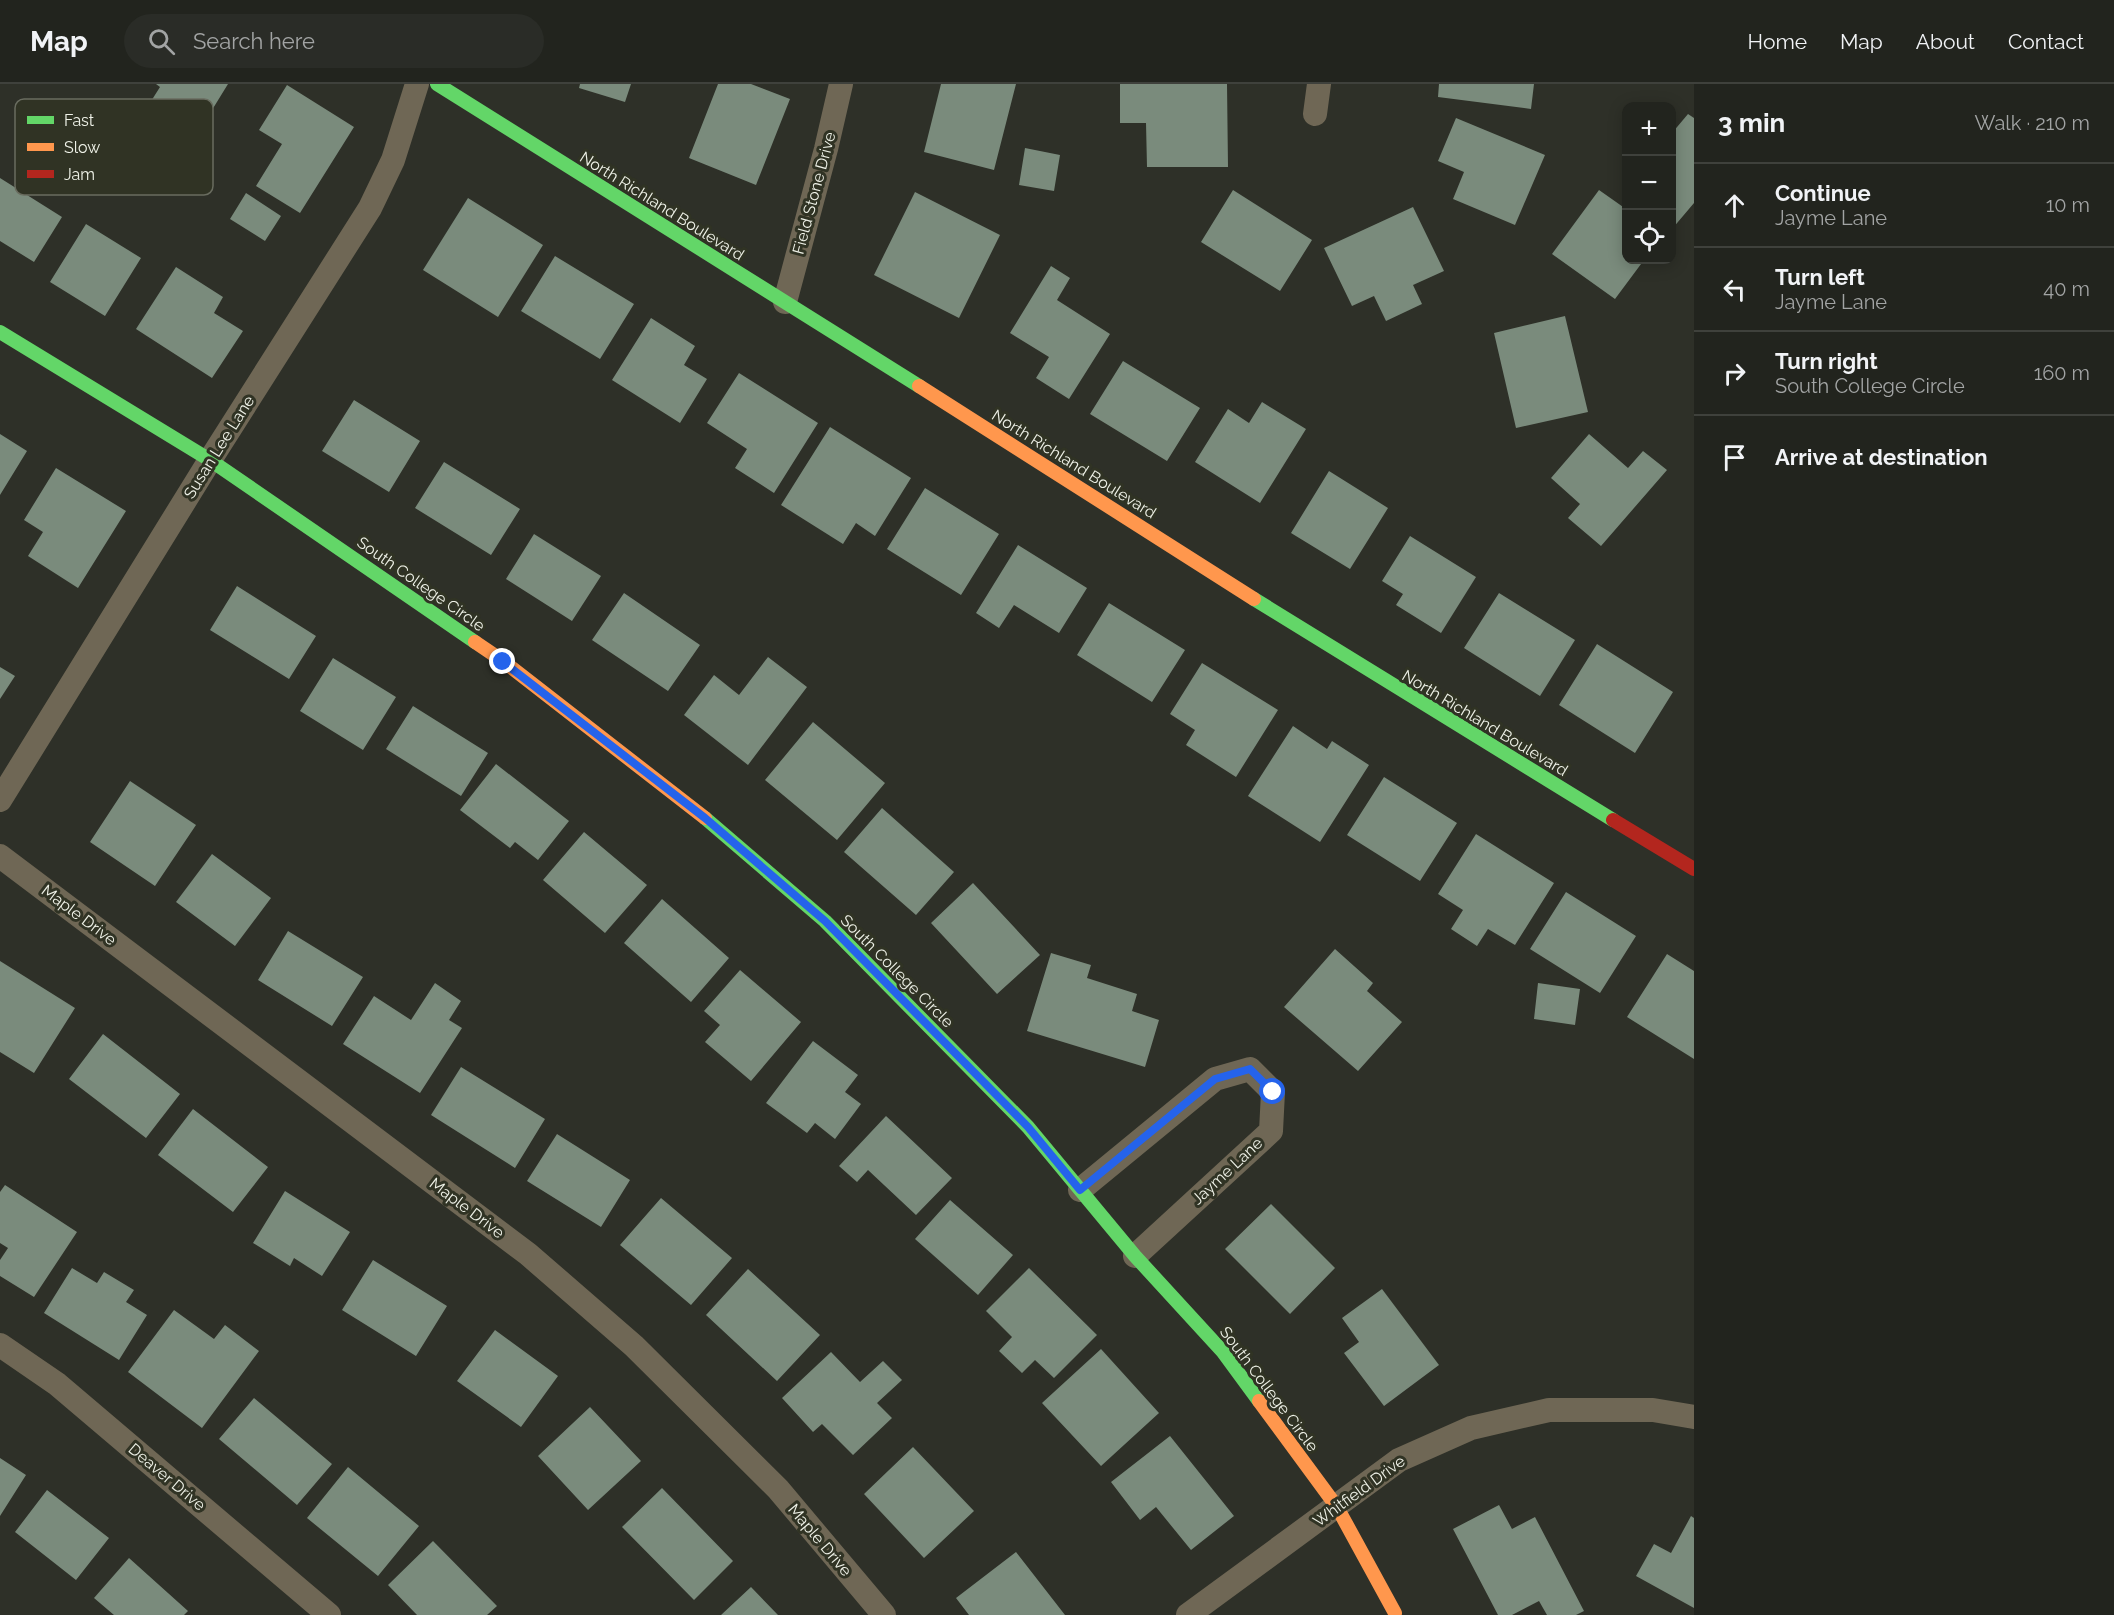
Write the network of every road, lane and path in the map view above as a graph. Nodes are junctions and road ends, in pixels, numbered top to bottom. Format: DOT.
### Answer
graph roads {
  1 [pos="417,84"];
  2 [pos="437,84"];
  3 [pos="841,84"];
  4 [pos="1319,84"];
  5 [pos="1315,114"];
  6 [pos="785,302"];
  7 [pos="0,332"];
  8 [pos="210,460"];
  9 [pos="0,800"];
  10 [pos="0,856"];
  11 [pos="1694,869"];
  12 [pos="1080,1190"];
  13 [pos="1135,1256"];
  14 [pos="0,1345"];
  15 [pos="1694,1417"];
  16 [pos="1336,1507"];
  17 [pos="1395,1613"];
  18 [pos="329,1615"];
  19 [pos="884,1615"];
  20 [pos="1188,1615"];
  1 -- 8 [label="street, Susan Lee Lane"];
  2 -- 6 [label="street, North Richland Boulevard"];
  3 -- 6 [label="street, Field Stone Drive"];
  4 -- 5 [label="street"];
  6 -- 11 [label="street, North Richland Boulevard"];
  7 -- 8 [label="street, South College Circle"];
  8 -- 9 [label="street, Susan Lee Lane"];
  8 -- 12 [label="street, South College Circle"];
  10 -- 19 [label="street, Maple Drive"];
  12 -- 13 [label="street, South College Circle"];
  12 -- 13 [label="street, Jayme Lane"];
  13 -- 16 [label="street, South College Circle"];
  14 -- 18 [label="street, Deaver Drive"];
  15 -- 16 [label="street, Whitfield Drive"];
  16 -- 17 [label="street, South College Circle"];
  16 -- 20 [label="street, Whitfield Drive"];
}
